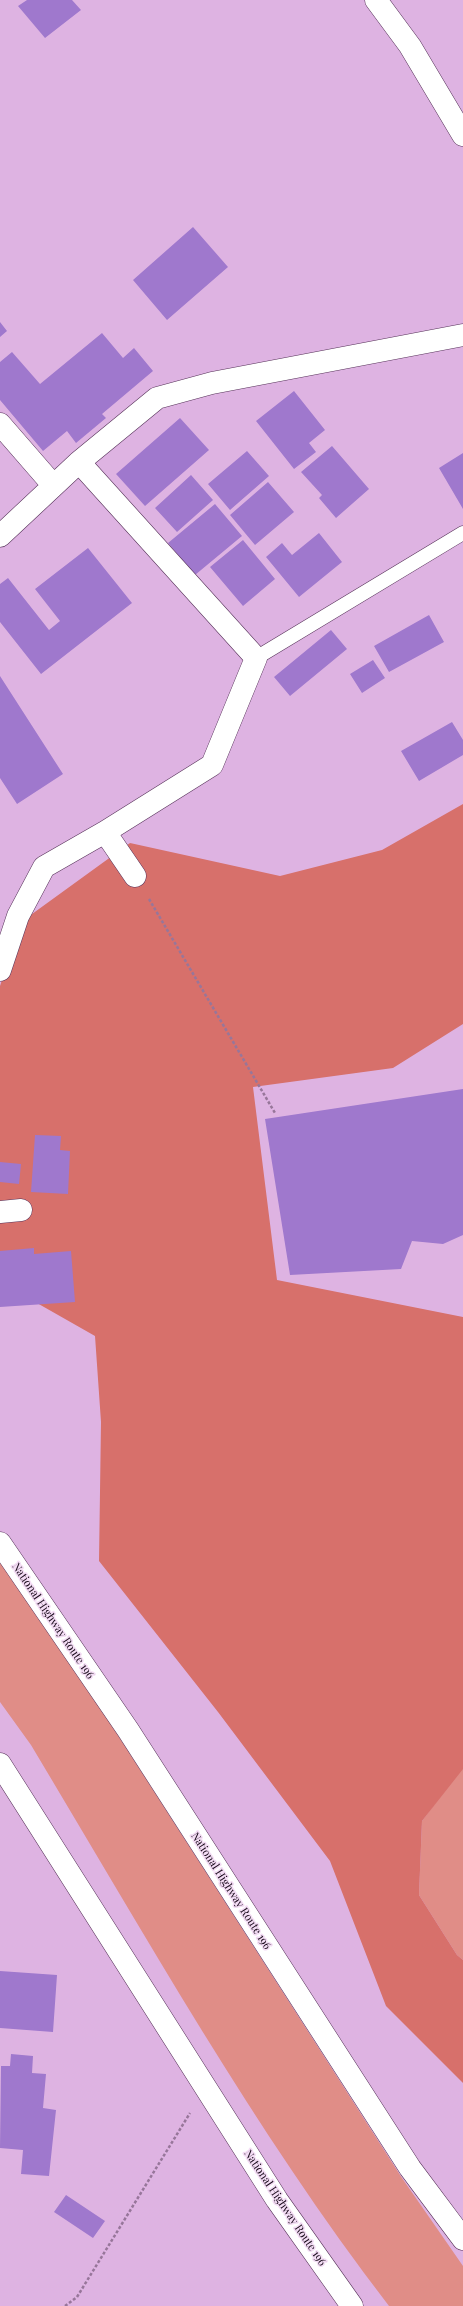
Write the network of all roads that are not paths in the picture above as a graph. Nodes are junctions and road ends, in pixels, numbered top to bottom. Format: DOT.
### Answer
graph roads {
  1 [pos="376,0"];
  2 [pos="463,135"];
  3 [pos="463,336"];
  4 [pos="0,424"];
  5 [pos="79,462"];
  6 [pos="53,485"];
  7 [pos="463,533"];
  8 [pos="0,536"];
  9 [pos="256,658"];
  10 [pos="105,832"];
  11 [pos="135,876"];
  12 [pos="0,970"];
  13 [pos="0,1543"];
  14 [pos="0,1764"];
  15 [pos="463,2239"];
  16 [pos="352,2306"];
  1 -- 2 [label="main road"];
  3 -- 5 [label="main road"];
  4 -- 6 [label="main road"];
  5 -- 6 [label="main road"];
  5 -- 9 [label="main road"];
  6 -- 8 [label="main road"];
  7 -- 9 [label="lane"];
  9 -- 10 [label="main road"];
  10 -- 11 [label="main road"];
  10 -- 12 [label="main road"];
  13 -- 15 [label="main road, National Highway Route 196"];
  14 -- 16 [label="main road, National Highway Route 196"];
}
